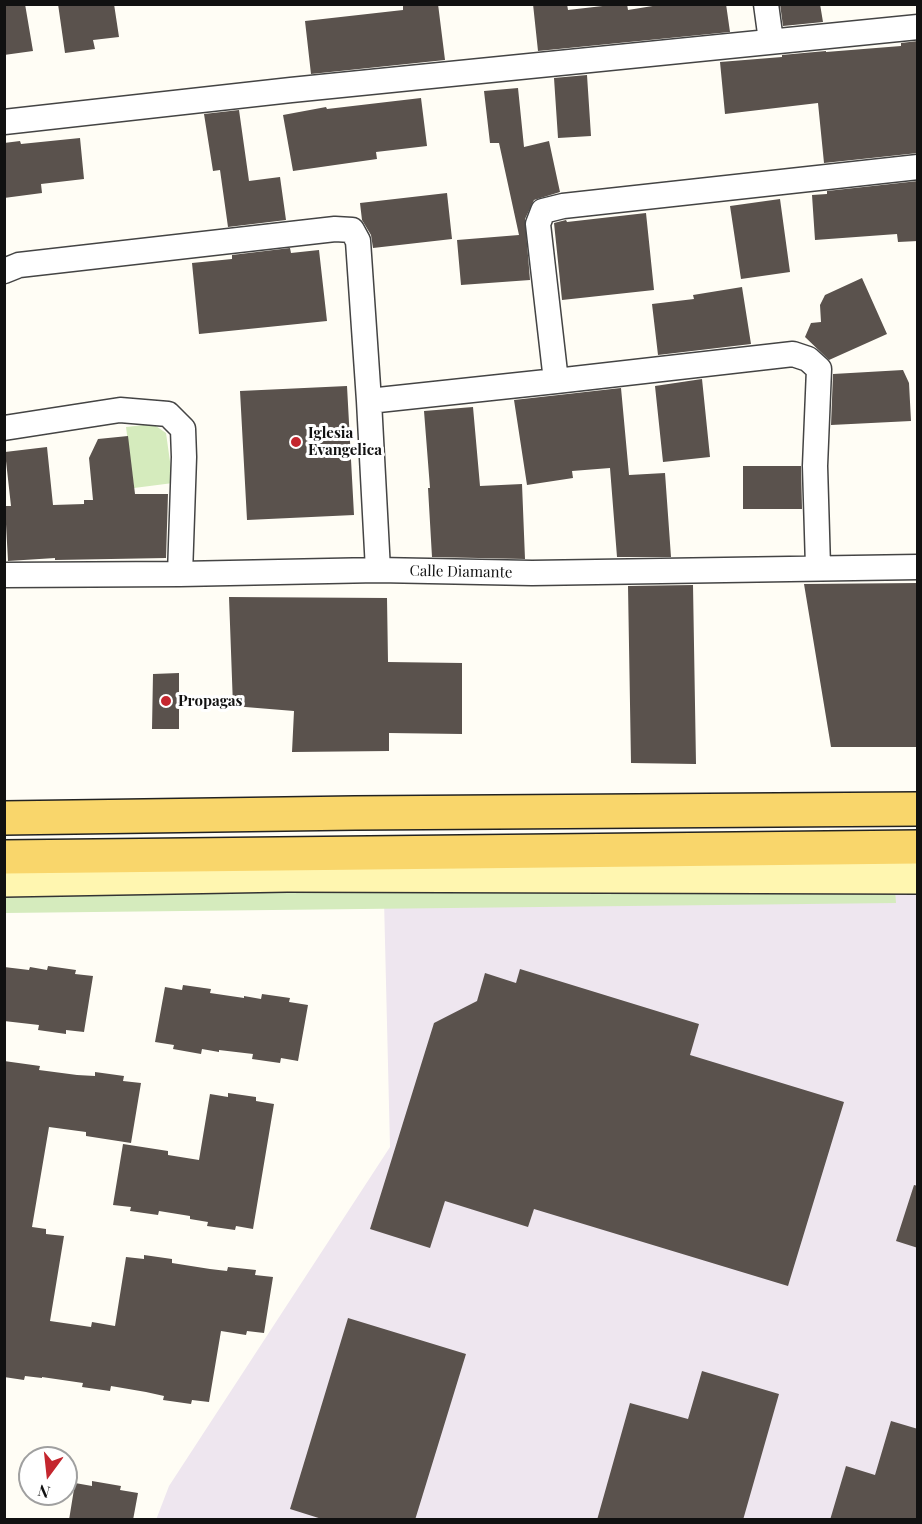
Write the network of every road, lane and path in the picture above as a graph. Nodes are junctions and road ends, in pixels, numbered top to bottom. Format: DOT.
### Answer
graph roads {
  1 [pos="766,4"];
  2 [pos="918,27"];
  3 [pos="771,41"];
  4 [pos="4,122"];
  5 [pos="918,167"];
  6 [pos="4,271"];
  7 [pos="556,381"];
  8 [pos="369,401"];
  9 [pos="4,428"];
  10 [pos="818,567"];
  11 [pos="918,567"];
  12 [pos="378,570"];
  13 [pos="180,574"];
  14 [pos="4,575"];
  15 [pos="918,809"];
  16 [pos="4,818"];
  17 [pos="918,848"];
  18 [pos="4,857"];
  19 [pos="918,877"];
  20 [pos="4,880"];
  1 -- 3 [label="street"];
  2 -- 3 [label="street"];
  3 -- 4 [label="street"];
  5 -- 7 [label="street"];
  6 -- 8 [label="street"];
  7 -- 8 [label="street"];
  7 -- 10 [label="street"];
  8 -- 12 [label="street"];
  9 -- 13 [label="street"];
  10 -- 11 [label="street, Calle Diamante"];
  10 -- 12 [label="street, Calle Diamante"];
  12 -- 13 [label="street, Calle Diamante"];
  13 -- 14 [label="street, Calle Diamante"];
  15 -- 16 [label="main road"];
  17 -- 18 [label="main road"];
  19 -- 20 [label="street"];
}
